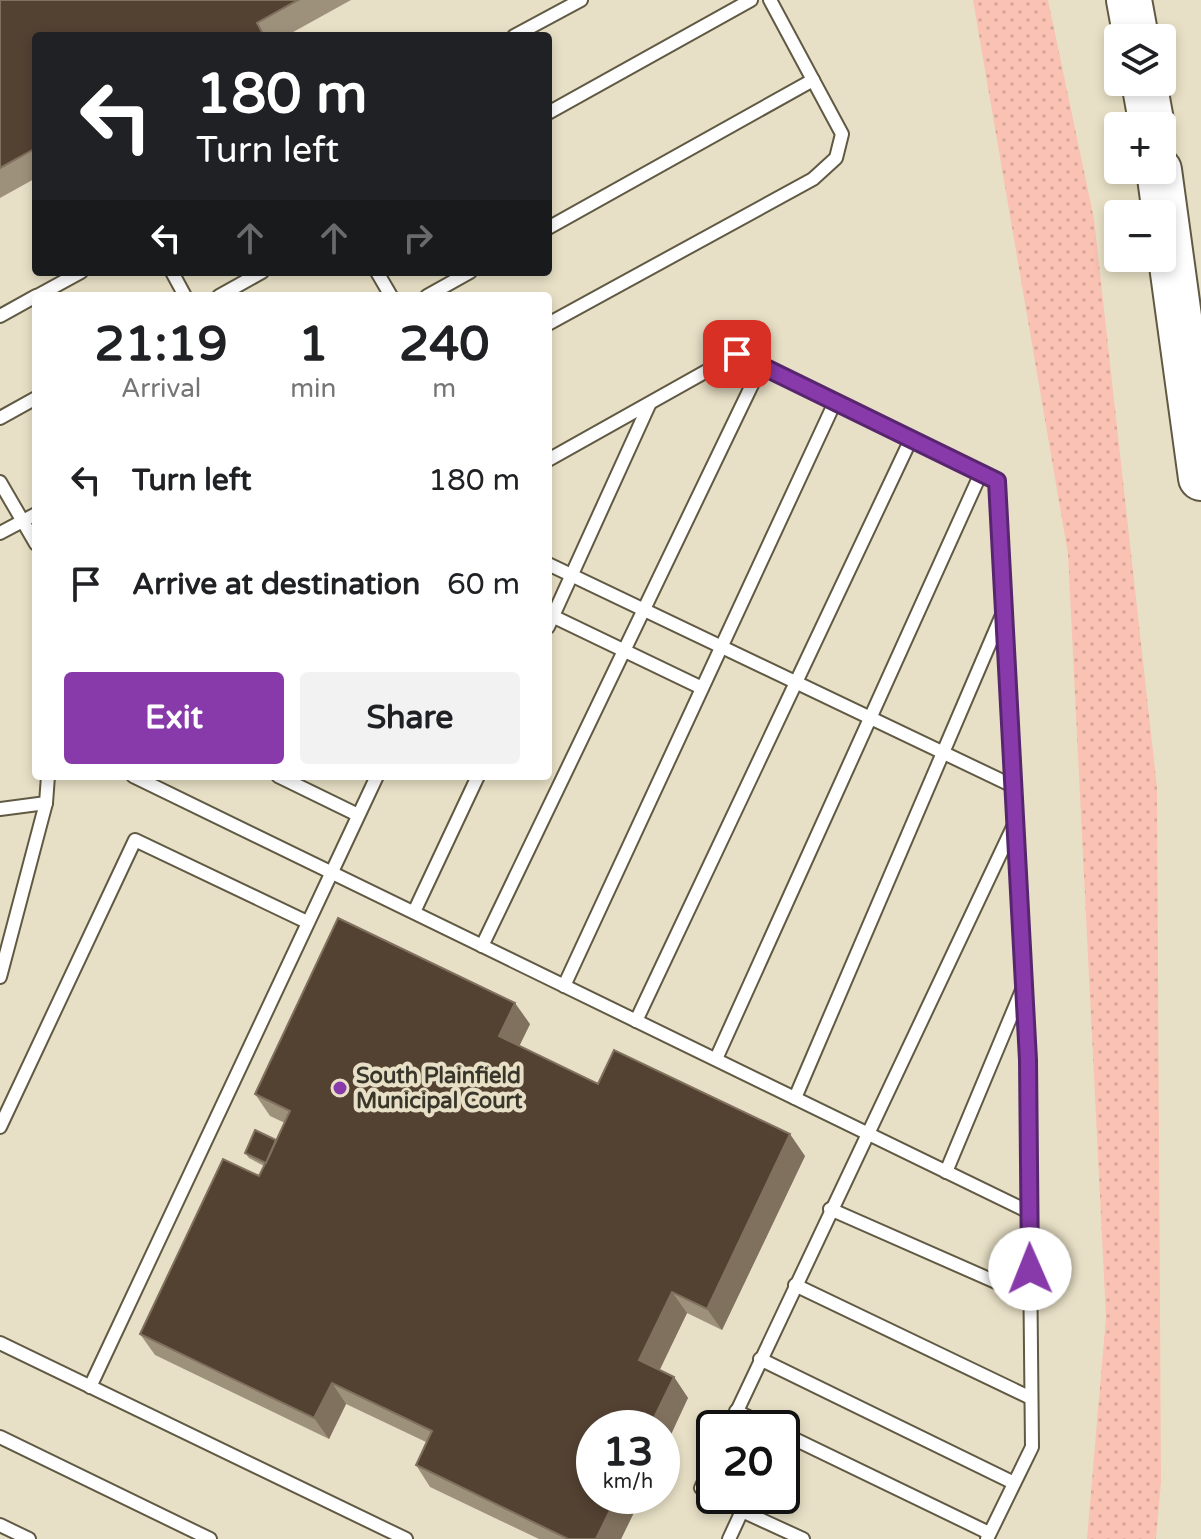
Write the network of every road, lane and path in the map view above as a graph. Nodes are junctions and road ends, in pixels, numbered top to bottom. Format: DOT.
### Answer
graph roads {
  1 [pos="581,0"];
  2 [pos="751,0"];
  3 [pos="770,0"];
  4 [pos="1129,0"];
  5 [pos="1133,24"];
  6 [pos="521,32"];
  7 [pos="813,80"];
  8 [pos="552,111"];
  9 [pos="1161,184"];
  10 [pos="552,226"];
  11 [pos="74,276"];
  12 [pos="255,276"];
  13 [pos="463,276"];
  14 [pos="44,292"];
  15 [pos="226,292"];
  16 [pos="434,292"];
  17 [pos="32,298"];
  18 [pos="0,316"];
  19 [pos="552,322"];
  20 [pos="761,366"];
  21 [pos="32,400"];
  22 [pos="835,402"];
  23 [pos="649,405"];
  24 [pos="0,418"];
  25 [pos="911,439"];
  26 [pos="552,458"];
  27 [pos="981,473"];
  28 [pos="1201,478"];
  29 [pos="0,482"];
  30 [pos="32,516"];
  31 [pos="22,522"];
  32 [pos="0,533"];
  33 [pos="32,538"];
  34 [pos="552,566"];
  35 [pos="572,576"];
  36 [pos="644,610"];
  37 [pos="1004,611"];
  38 [pos="552,615"];
  39 [pos="552,620"];
  40 [pos="722,647"];
  41 [pos="624,651"];
  42 [pos="796,683"];
  43 [pos="702,688"];
  44 [pos="870,718"];
  45 [pos="943,753"];
  46 [pos="48,780"];
  47 [pos="141,780"];
  48 [pos="286,780"];
  49 [pos="375,780"];
  50 [pos="476,780"];
  51 [pos="1013,786"];
  52 [pos="46,803"];
  53 [pos="0,809"];
  54 [pos="358,815"];
  55 [pos="1015,823"];
  56 [pos="330,871"];
  57 [pos="414,912"];
  58 [pos="307,922"];
  59 [pos="482,946"];
  60 [pos="0,977"];
  61 [pos="564,986"];
  62 [pos="1024,987"];
  63 [pos="636,1021"];
  64 [pos="716,1059"];
  65 [pos="795,1098"];
  66 [pos="0,1127"];
  67 [pos="865,1133"];
  68 [pos="946,1172"];
  69 [pos="830,1209"];
  70 [pos="1029,1212"];
  71 [pos="795,1285"];
  72 [pos="1030,1297"];
  73 [pos="0,1343"];
  74 [pos="760,1359"];
  75 [pos="90,1387"];
  76 [pos="1031,1398"];
  77 [pos="736,1410"];
  78 [pos="0,1437"];
  79 [pos="800,1442"];
  80 [pos="1014,1483"];
  81 [pos="741,1514"];
  82 [pos="749,1514"];
  83 [pos="0,1525"];
  84 [pos="988,1536"];
  85 [pos="29,1539"];
  86 [pos="210,1539"];
  87 [pos="406,1539"];
  88 [pos="729,1539"];
  89 [pos="803,1539"];
  1 -- 6 [label="lane"];
  2 -- 8 [label="lane"];
  3 -- 7 [label="lane"];
  4 -- 5 [label="highway"];
  7 -- 10 [label="lane"];
  7 -- 19 [label="lane"];
  9 -- 28 [label="highway"];
  11 -- 14 [label="lane"];
  12 -- 15 [label="lane"];
  13 -- 16 [label="lane"];
  17 -- 18 [label="lane"];
  20 -- 22 [label="lane"];
  20 -- 23 [label="lane"];
  20 -- 36 [label="lane"];
  21 -- 24 [label="lane"];
  22 -- 25 [label="lane"];
  22 -- 40 [label="lane"];
  23 -- 26 [label="lane"];
  23 -- 35 [label="lane"];
  25 -- 27 [label="lane"];
  25 -- 42 [label="lane"];
  27 -- 37 [label="lane"];
  27 -- 44 [label="lane"];
  29 -- 31 [label="lane"];
  30 -- 31 [label="lane"];
  31 -- 32 [label="lane"];
  31 -- 33 [label="lane"];
  34 -- 35 [label="lane"];
  35 -- 36 [label="lane"];
  35 -- 38 [label="lane"];
  36 -- 40 [label="lane"];
  36 -- 41 [label="lane"];
  37 -- 45 [label="lane"];
  37 -- 51 [label="lane"];
  39 -- 41 [label="lane"];
  40 -- 42 [label="lane"];
  40 -- 43 [label="lane"];
  41 -- 43 [label="lane"];
  41 -- 59 [label="lane"];
  42 -- 44 [label="lane"];
  42 -- 63 [label="lane"];
  43 -- 61 [label="lane"];
  44 -- 45 [label="lane"];
  44 -- 64 [label="lane"];
  45 -- 51 [label="lane"];
  45 -- 65 [label="lane"];
  46 -- 52 [label="lane"];
  47 -- 56 [label="lane"];
  48 -- 54 [label="lane"];
  49 -- 54 [label="lane"];
  50 -- 57 [label="lane"];
  51 -- 55 [label="lane"];
  52 -- 53 [label="lane"];
  52 -- 60 [label="lane"];
  54 -- 56 [label="lane"];
  55 -- 62 [label="lane"];
  55 -- 67 [label="lane"];
  56 -- 57 [label="lane"];
  56 -- 58 [label="lane"];
  57 -- 59 [label="lane"];
  58 -- 66 [label="lane"];
  58 -- 75 [label="lane"];
  59 -- 61 [label="lane"];
  61 -- 63 [label="lane"];
  62 -- 68 [label="lane"];
  62 -- 70 [label="lane"];
  63 -- 64 [label="lane"];
  64 -- 65 [label="lane"];
  65 -- 67 [label="lane"];
  67 -- 68 [label="lane"];
  67 -- 69 [label="lane"];
  68 -- 70 [label="lane"];
  69 -- 71 [label="lane"];
  69 -- 72 [label="lane"];
  70 -- 72 [label="lane"];
  71 -- 74 [label="lane"];
  71 -- 76 [label="lane"];
  72 -- 76 [label="lane"];
  73 -- 75 [label="lane"];
  74 -- 77 [label="lane"];
  74 -- 80 [label="lane"];
  75 -- 87 [label="lane"];
  76 -- 80 [label="lane"];
  78 -- 86 [label="lane"];
  79 -- 84 [label="lane"];
  80 -- 84 [label="lane"];
  81 -- 88 [label="lane"];
  82 -- 89 [label="lane"];
  83 -- 85 [label="lane"];
}
